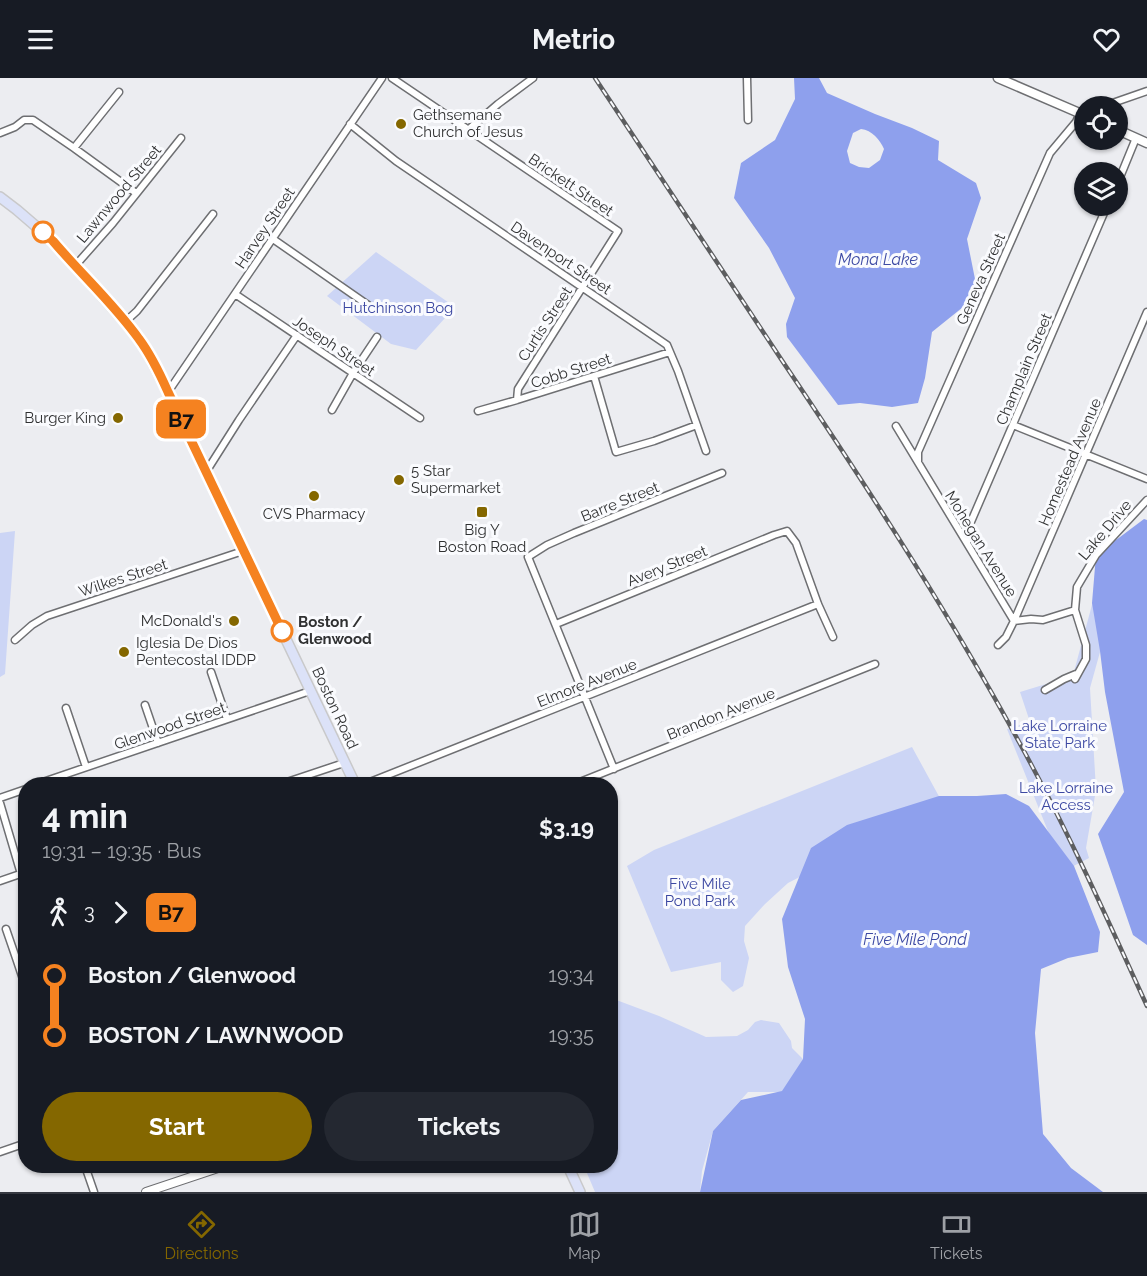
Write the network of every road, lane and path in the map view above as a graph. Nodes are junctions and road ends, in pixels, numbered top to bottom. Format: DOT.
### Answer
graph roads {
  1 [pos="382,78"];
  2 [pos="392,78"];
  3 [pos="533,78"];
  4 [pos="747,78"];
  5 [pos="998,78"];
  6 [pos="1018,82"];
  7 [pos="1147,91"];
  8 [pos="119,92"];
  9 [pos="1128,98"];
  10 [pos="1074,110"];
  11 [pos="748,120"];
  12 [pos="350,124"];
  13 [pos="1074,124"];
  14 [pos="469,129"];
  15 [pos="0,133"];
  16 [pos="1128,134"];
  17 [pos="181,138"];
  18 [pos="1136,138"];
  19 [pos="1147,143"];
  20 [pos="74,147"];
  21 [pos="1126,162"];
  22 [pos="136,193"];
  23 [pos="0,197"];
  24 [pos="213,214"];
  25 [pos="1103,216"];
  26 [pos="618,231"];
  27 [pos="273,238"];
  28 [pos="75,266"];
  29 [pos="583,287"];
  30 [pos="235,294"];
  31 [pos="368,305"];
  32 [pos="1147,312"];
  33 [pos="125,322"];
  34 [pos="297,335"];
  35 [pos="377,338"];
  36 [pos="670,352"];
  37 [pos="353,373"];
  38 [pos="594,376"];
  39 [pos="168,392"];
  40 [pos="517,400"];
  41 [pos="332,410"];
  42 [pos="478,411"];
  43 [pos="420,418"];
  44 [pos="1013,424"];
  45 [pos="697,425"];
  46 [pos="896,426"];
  47 [pos="706,451"];
  48 [pos="1086,455"];
  49 [pos="918,462"];
  50 [pos="206,472"];
  51 [pos="722,473"];
  52 [pos="1147,479"];
  53 [pos="1147,500"];
  54 [pos="967,542"];
  55 [pos="243,551"];
  56 [pos="818,604"];
  57 [pos="1075,610"];
  58 [pos="1014,621"];
  59 [pos="556,624"];
  60 [pos="833,637"];
  61 [pos="15,640"];
  62 [pos="998,645"];
  63 [pos="875,664"];
  64 [pos="211,672"];
  65 [pos="1044,690"];
  66 [pos="310,691"];
  67 [pos="585,697"];
  68 [pos="145,705"];
  69 [pos="66,708"];
  70 [pos="227,719"];
  71 [pos="158,743"];
  72 [pos="344,763"];
  73 [pos="86,767"];
  74 [pos="614,769"];
  75 [pos="58,777"];
  76 [pos="302,777"];
  77 [pos="351,777"];
  78 [pos="383,777"];
  79 [pos="593,777"];
  80 [pos="18,792"];
  81 [pos="0,798"];
  82 [pos="0,803"];
  83 [pos="18,858"];
  84 [pos="18,875"];
  85 [pos="0,881"];
  86 [pos="6,928"];
  87 [pos="17,961"];
  88 [pos="18,964"];
  89 [pos="18,1146"];
  90 [pos="0,1152"];
  91 [pos="87,1173"];
  92 [pos="203,1173"];
  93 [pos="571,1173"];
  94 [pos="94,1192"];
  95 [pos="146,1192"];
  96 [pos="580,1192"];
  1 -- 12 [label="street, Harvey Street"];
  2 -- 14 [label="street, Brickett Street"];
  3 -- 14 [label="street"];
  4 -- 11 [label="street"];
  5 -- 6 [label="main road"];
  6 -- 10 [label="main road"];
  7 -- 9 [label="street"];
  8 -- 20 [label="street"];
  12 -- 27 [label="street, Harvey Street"];
  12 -- 29 [label="street, Davenport Street"];
  13 -- 49 [label="street, Geneva Street"];
  14 -- 26 [label="street, Brickett Street"];
  15 -- 20 [label="street"];
  16 -- 18 [label="main road"];
  17 -- 22 [label="street, Lawnwood Street"];
  18 -- 19 [label="main road"];
  18 -- 21 [label="street"];
  20 -- 22 [label="street"];
  22 -- 28 [label="street, Lawnwood Street"];
  23 -- 28 [label="main road, Boston Road"];
  24 -- 33 [label="street"];
  25 -- 44 [label="street, Champlain Street"];
  26 -- 29 [label="street, Curtis Street"];
  27 -- 30 [label="street, Harvey Street"];
  27 -- 31 [label="street"];
  28 -- 33 [label="main road, Boston Road"];
  29 -- 36 [label="street, Davenport Street"];
  29 -- 40 [label="street, Curtis Street"];
  30 -- 34 [label="street, Joseph Street"];
  30 -- 39 [label="street, Harvey Street"];
  32 -- 48 [label="street, Homestead Avenue"];
  33 -- 39 [label="main road, Boston Road"];
  34 -- 37 [label="street, Joseph Street"];
  34 -- 50 [label="street"];
  35 -- 37 [label="street"];
  36 -- 38 [label="street, Cobb Street"];
  36 -- 45 [label="street, Davenport Street"];
  37 -- 41 [label="street"];
  37 -- 43 [label="street, Joseph Street"];
  38 -- 40 [label="street, Cobb Street"];
  38 -- 45 [label="street"];
  39 -- 50 [label="main road, Boston Road"];
  40 -- 42 [label="street, Cobb Street"];
  44 -- 48 [label="street"];
  44 -- 54 [label="street, Champlain Street"];
  45 -- 47 [label="street, Davenport Street"];
  46 -- 49 [label="street, Mohegan Avenue"];
  48 -- 52 [label="street"];
  48 -- 58 [label="street, Homestead Avenue"];
  49 -- 54 [label="street, Mohegan Avenue"];
  50 -- 55 [label="main road, Boston Road"];
  51 -- 59 [label="street, Barre Street"];
  53 -- 57 [label="street, Lake Drive"];
  54 -- 58 [label="street, Mohegan Avenue"];
  55 -- 61 [label="street, Wilkes Street"];
  55 -- 66 [label="main road, Boston Road"];
  56 -- 59 [label="street, Avery Street"];
  56 -- 60 [label="street"];
  56 -- 67 [label="street, Elmore Avenue"];
  57 -- 58 [label="street, Mohegan Avenue"];
  57 -- 65 [label="street, Lake Drive"];
  58 -- 62 [label="street, Homestead Avenue"];
  59 -- 67 [label="street"];
  63 -- 74 [label="street, Brandon Avenue"];
  64 -- 70 [label="street"];
  66 -- 70 [label="street, Glenwood Street"];
  66 -- 72 [label="main road, Boston Road"];
  67 -- 74 [label="street"];
  67 -- 78 [label="street, Elmore Avenue"];
  68 -- 71 [label="street"];
  69 -- 73 [label="street"];
  70 -- 71 [label="street, Glenwood Street"];
  71 -- 73 [label="street, Glenwood Street"];
  72 -- 76 [label="street"];
  72 -- 77 [label="main road, Boston Road"];
  73 -- 75 [label="street, Glenwood Street"];
  74 -- 79 [label="street, Brandon Avenue"];
  80 -- 81 [label="street"];
  82 -- 83 [label="street"];
  84 -- 85 [label="street"];
  86 -- 87 [label="street"];
  87 -- 88 [label="street"];
  89 -- 90 [label="street"];
  91 -- 94 [label="street"];
  92 -- 95 [label="street"];
  93 -- 96 [label="main road"];
}
